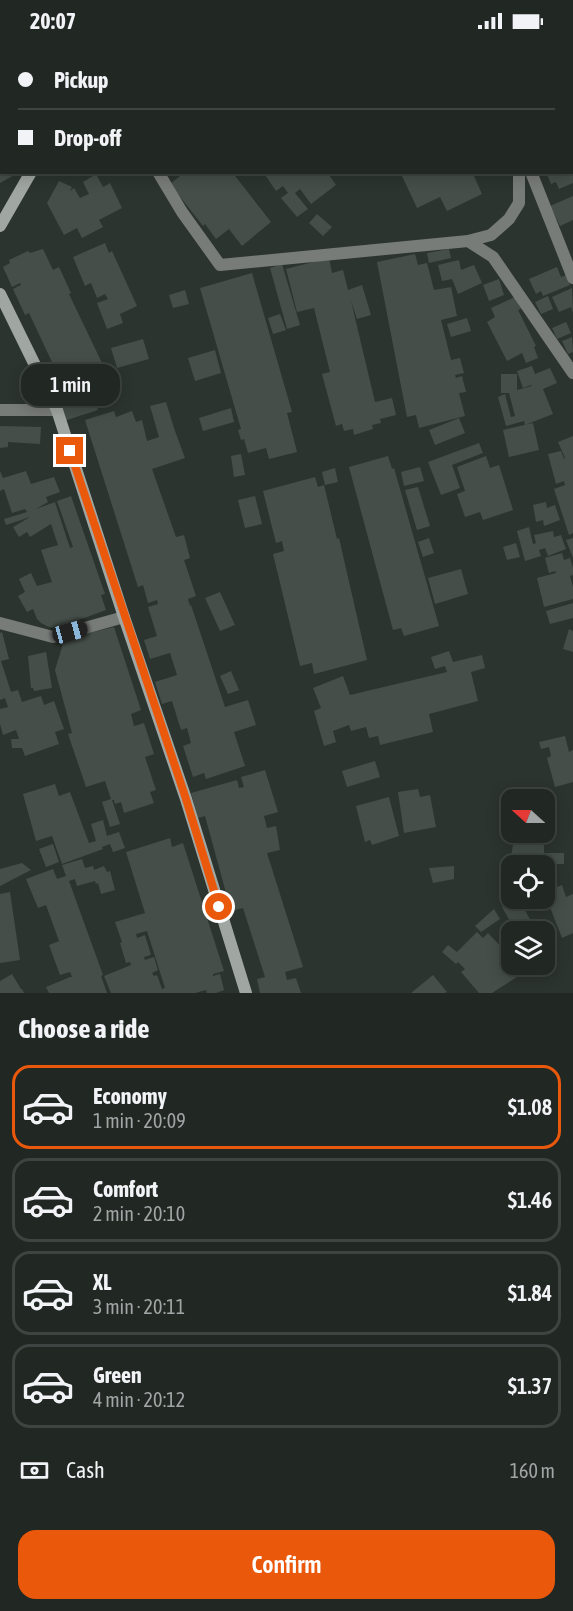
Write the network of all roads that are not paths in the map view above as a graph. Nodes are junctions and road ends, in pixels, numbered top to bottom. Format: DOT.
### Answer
graph roads {
  1 [pos="30,174"];
  2 [pos="159,174"];
  3 [pos="519,174"];
  4 [pos="532,174"];
  5 [pos="0,226"];
  6 [pos="468,241"];
  7 [pos="573,278"];
  8 [pos="0,294"];
  9 [pos="573,373"];
  10 [pos="0,410"];
  11 [pos="57,410"];
  12 [pos="124,617"];
  13 [pos="0,623"];
  14 [pos="246,993"];
  1 -- 5 [label="street"];
  2 -- 6 [label="street"];
  3 -- 6 [label="street"];
  4 -- 7 [label="street"];
  6 -- 9 [label="street"];
  8 -- 11 [label="street"];
  10 -- 11 [label="street"];
  11 -- 12 [label="street"];
  12 -- 13 [label="street"];
  12 -- 14 [label="street"];
}
